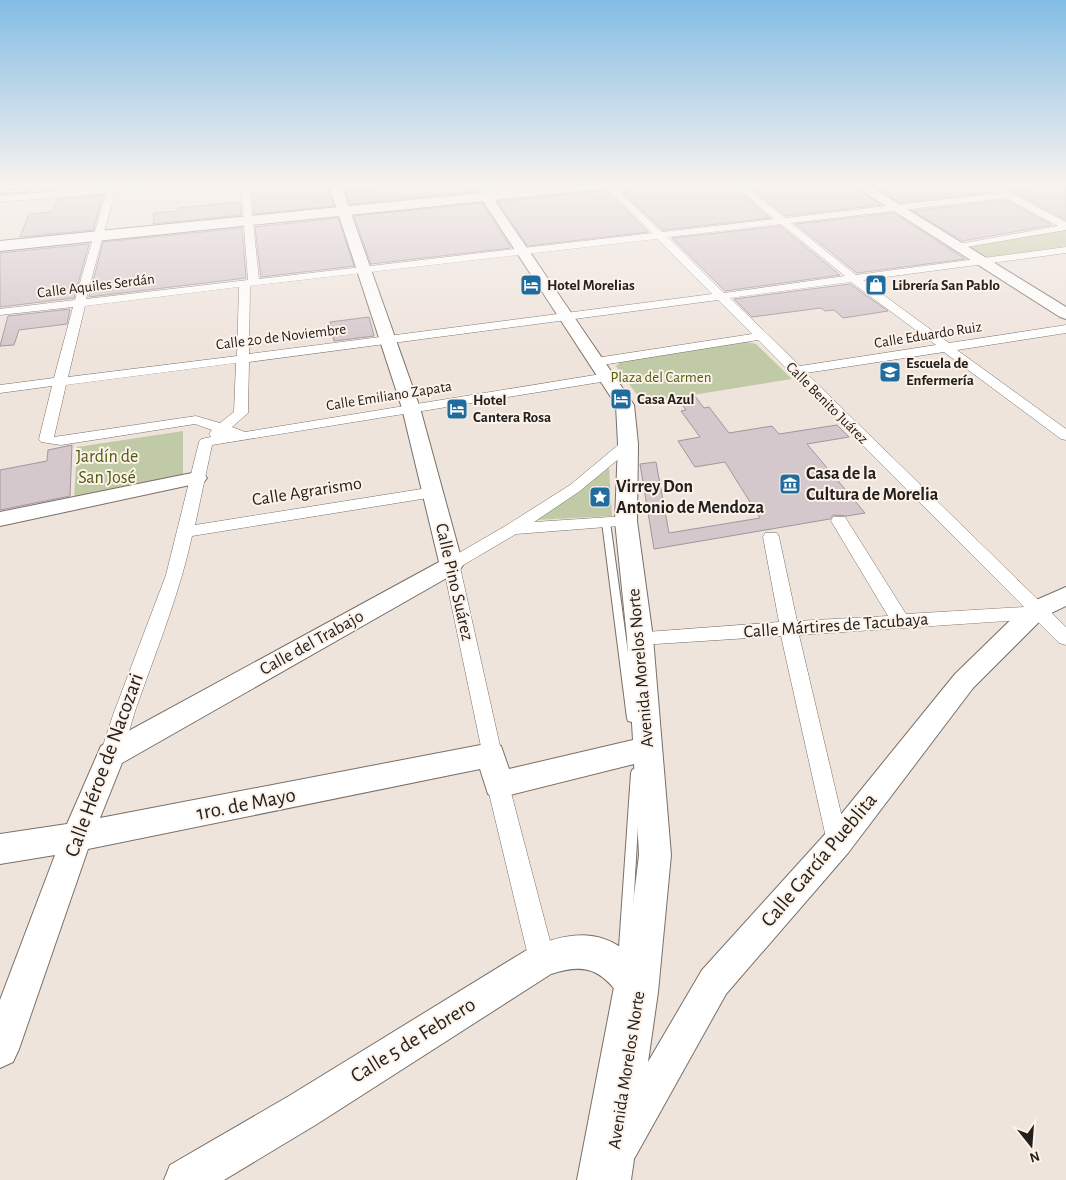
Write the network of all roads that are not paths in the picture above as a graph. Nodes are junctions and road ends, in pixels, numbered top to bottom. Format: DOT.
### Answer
graph roads {
  1 [pos="53,240"];
  2 [pos="98,240"];
  3 [pos="248,240"];
  4 [pos="353,240"];
  5 [pos="516,240"];
  6 [pos="625,240"];
  7 [pos="664,240"];
  8 [pos="805,240"];
  9 [pos="947,240"];
  10 [pos="999,240"];
  11 [pos="0,246"];
  12 [pos="959,248"];
  13 [pos="1066,250"];
  14 [pos="524,252"];
  15 [pos="981,262"];
  16 [pos="363,270"];
  17 [pos="853,278"];
  18 [pos="249,283"];
  19 [pos="720,296"];
  20 [pos="80,302"];
  21 [pos="0,312"];
  22 [pos="1066,314"];
  23 [pos="566,317"];
  24 [pos="1066,329"];
  25 [pos="759,336"];
  26 [pos="387,340"];
  27 [pos="948,349"];
  28 [pos="242,357"];
  29 [pos="596,362"];
  30 [pos="795,371"];
  31 [pos="607,378"];
  32 [pos="60,381"];
  33 [pos="0,389"];
  34 [pos="411,408"];
  35 [pos="222,429"];
  36 [pos="244,436"];
  37 [pos="1066,436"];
  38 [pos="206,442"];
  39 [pos="628,444"];
  40 [pos="197,478"];
  41 [pos="434,492"];
  42 [pos="0,519"];
  43 [pos="616,521"];
  44 [pos="839,521"];
  45 [pos="513,530"];
  46 [pos="186,532"];
  47 [pos="772,537"];
  48 [pos="451,565"];
  49 [pos="1066,596"];
  50 [pos="1035,611"];
  51 [pos="900,622"];
  52 [pos="789,629"];
  53 [pos="640,638"];
  54 [pos="1066,638"];
  55 [pos="643,750"];
  56 [pos="491,754"];
  57 [pos="111,755"];
  58 [pos="498,784"];
  59 [pos="77,837"];
  60 [pos="838,843"];
  61 [pos="0,850"];
  62 [pos="542,960"];
  63 [pos="632,980"];
  64 [pos="0,1049"];
  65 [pos="612,1169"];
  66 [pos="184,1180"];
  67 [pos="585,1180"];
  1 -- 11 [label="main road"];
  2 -- 20 [label="street"];
  3 -- 18 [label="street"];
  4 -- 16 [label="street, Calle Pino Suárez"];
  5 -- 14 [label="street, Avenida Morelos Norte"];
  6 -- 14 [label="street, Calle Aquiles Serdán"];
  7 -- 19 [label="street, Calle Benito Juárez"];
  8 -- 17 [label="street"];
  9 -- 12 [label="street"];
  10 -- 12 [label="street"];
  12 -- 15 [label="street"];
  13 -- 15 [label="street, Calle 20 de Noviembre"];
  14 -- 16 [label="street, Calle Aquiles Serdán"];
  14 -- 23 [label="street, Avenida Morelos Norte"];
  15 -- 17 [label="street, Calle 20 de Noviembre"];
  15 -- 22 [label="street"];
  16 -- 18 [label="street, Calle Aquiles Serdán"];
  16 -- 26 [label="street, Calle Pino Suárez"];
  17 -- 19 [label="street, Calle 20 de Noviembre"];
  17 -- 27 [label="street"];
  18 -- 20 [label="street, Calle Aquiles Serdán"];
  18 -- 28 [label="street"];
  19 -- 23 [label="street, Calle 20 de Noviembre"];
  19 -- 25 [label="street, Calle Benito Juárez"];
  20 -- 21 [label="street, Calle Aquiles Serdán"];
  20 -- 32 [label="street"];
  23 -- 26 [label="street, Calle 20 de Noviembre"];
  23 -- 29 [label="street, Avenida Morelos Norte"];
  24 -- 27 [label="street, Calle Eduardo Ruiz"];
  25 -- 29 [label="street"];
  25 -- 30 [label="street, Calle Benito Juárez"];
  26 -- 28 [label="street, Calle 20 de Noviembre"];
  26 -- 34 [label="street, Calle Pino Suárez"];
  27 -- 30 [label="street, Calle Eduardo Ruiz"];
  27 -- 37 [label="street"];
  28 -- 32 [label="street, Calle 20 de Noviembre"];
  28 -- 35 [label="street"];
  29 -- 31 [label="street, Avenida Morelos Norte"];
  30 -- 50 [label="street, Calle Benito Juárez"];
  31 -- 34 [label="street, Calle Emiliano Zapata"];
  31 -- 39 [label="street, Avenida Morelos Norte"];
  32 -- 33 [label="street, Calle 20 de Noviembre"];
  32 -- 35 [label="street"];
  34 -- 36 [label="street, Calle Emiliano Zapata"];
  34 -- 41 [label="street, Calle Pino Suárez"];
  35 -- 36 [label="street"];
  35 -- 38 [label="street"];
  36 -- 38 [label="street, Calle Emiliano Zapata"];
  38 -- 40 [label="street, Calle Héroe de Nacozari"];
  39 -- 43 [label="main road, Avenida Morelos Norte"];
  39 -- 45 [label="street, Calle del Trabajo"];
  40 -- 42 [label="street"];
  40 -- 46 [label="street, Calle Héroe de Nacozari"];
  41 -- 46 [label="street, Calle Agrarismo"];
  41 -- 48 [label="street, Calle Pino Suárez"];
  43 -- 45 [label="street, Calle del Trabajo"];
  43 -- 53 [label="street, Avenida Morelos Norte"];
  43 -- 55 [label="lane"];
  44 -- 51 [label="street"];
  45 -- 48 [label="street, Calle del Trabajo"];
  46 -- 57 [label="street, Calle Héroe de Nacozari"];
  47 -- 52 [label="street"];
  48 -- 56 [label="street, Calle Pino Suárez"];
  48 -- 57 [label="street, Calle del Trabajo"];
  49 -- 50 [label="street, Calle García Pueblita"];
  50 -- 51 [label="street, Calle Mártires de Tacubaya"];
  50 -- 54 [label="street, Calle Benito Juárez"];
  50 -- 60 [label="street, Calle García Pueblita"];
  51 -- 52 [label="street, Calle Mártires de Tacubaya"];
  52 -- 53 [label="street, Calle Mártires de Tacubaya"];
  52 -- 60 [label="street"];
  53 -- 55 [label="street, Avenida Morelos Norte"];
  55 -- 58 [label="street"];
  55 -- 63 [label="street, Avenida Morelos Norte"];
  56 -- 58 [label="street, Calle Pino Suárez"];
  56 -- 59 [label="street, 1ro. de Mayo"];
  57 -- 59 [label="street, Calle Héroe de Nacozari"];
  58 -- 62 [label="street, Calle Pino Suárez"];
  59 -- 61 [label="street, 1ro. de Mayo"];
  59 -- 64 [label="street, Calle Héroe de Nacozari"];
  60 -- 65 [label="street, Calle García Pueblita"];
  62 -- 63 [label="street, Calle 5 de Febrero"];
  62 -- 66 [label="street, Calle 5 de Febrero"];
  63 -- 65 [label="street, Avenida Morelos Norte"];
  63 -- 67 [label="lane"];
}
